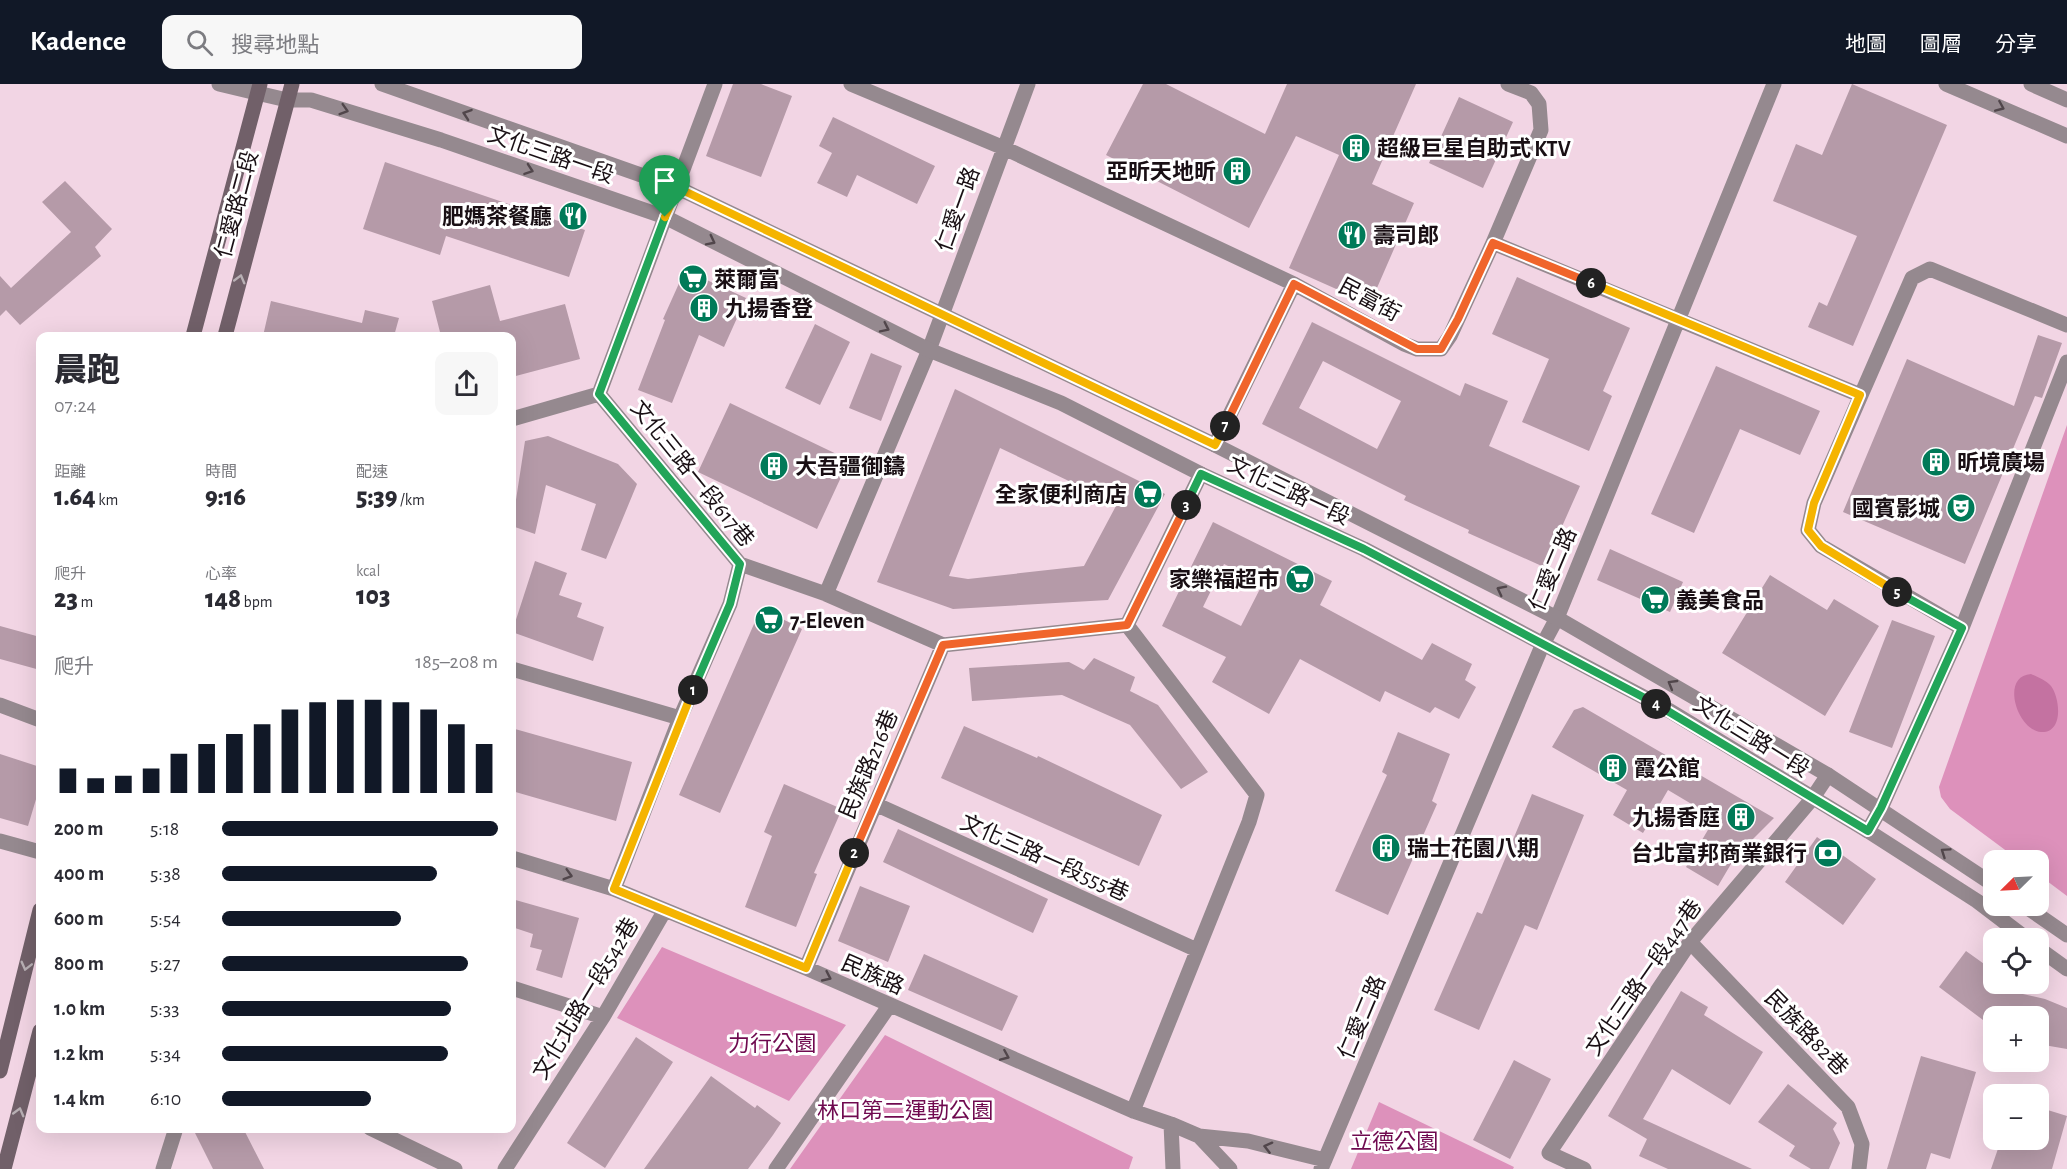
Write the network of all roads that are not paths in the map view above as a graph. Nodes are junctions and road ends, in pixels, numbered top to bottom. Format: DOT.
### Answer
graph roads {
  1 [pos="219,84"];
  2 [pos="292,84"];
  3 [pos="382,84"];
  4 [pos="715,84"];
  5 [pos="851,84"];
  6 [pos="1028,84"];
  7 [pos="1508,84"];
  8 [pos="1774,84"];
  9 [pos="1946,84"];
  10 [pos="2031,84"];
  11 [pos="259,88"];
  12 [pos="287,100"];
  13 [pos="2067,100"];
  14 [pos="2067,136"];
  15 [pos="1004,148"];
  16 [pos="678,188"];
  17 [pos="665,217"];
  18 [pos="1493,243"];
  19 [pos="1294,284"];
  20 [pos="942,316"];
  21 [pos="1681,319"];
  22 [pos="2067,325"];
  23 [pos="194,332"];
  24 [pos="226,332"];
  25 [pos="929,350"];
  26 [pos="2067,362"];
  27 [pos="599,394"];
  28 [pos="1860,395"];
  29 [pos="516,418"];
  30 [pos="1215,445"];
  31 [pos="1201,474"];
  32 [pos="740,564"];
  33 [pos="826,594"];
  34 [pos="1557,618"];
  35 [pos="1127,625"];
  36 [pos="1962,628"];
  37 [pos="943,645"];
  38 [pos="1542,646"];
  39 [pos="516,670"];
  40 [pos="0,705"];
  41 [pos="36,718"];
  42 [pos="680,718"];
  43 [pos="1828,775"];
  44 [pos="1812,799"];
  45 [pos="875,804"];
  46 [pos="1881,808"];
  47 [pos="1868,831"];
  48 [pos="0,841"];
  49 [pos="36,851"];
  50 [pos="516,859"];
  51 [pos="1983,878"];
  52 [pos="614,889"];
  53 [pos="664,910"];
  54 [pos="2039,916"];
  55 [pos="36,925"];
  56 [pos="2012,928"];
  57 [pos="2067,935"];
  58 [pos="1690,942"];
  59 [pos="1197,950"];
  60 [pos="2049,956"];
  61 [pos="806,968"];
  62 [pos="2067,969"];
  63 [pos="516,989"];
  64 [pos="889,1006"];
  65 [pos="603,1017"];
  66 [pos="36,1046"];
  67 [pos="0,1071"];
  68 [pos="1133,1111"];
  69 [pos="1171,1124"];
  70 [pos="174,1133"];
  71 [pos="380,1133"];
  72 [pos="1199,1136"];
  73 [pos="1323,1164"];
  74 [pos="4,1169"];
  75 [pos="163,1169"];
  76 [pos="455,1169"];
  77 [pos="506,1169"];
  78 [pos="776,1169"];
  79 [pos="1173,1169"];
  80 [pos="1230,1169"];
  81 [pos="1584,1169"];
  82 [pos="1858,1169"];
  1 -- 11 [label="street, 文化三路一段"];
  2 -- 12 [label="main road, 仁愛路二段"];
  16 -- 3 [label="street, 文化三路一段, one-way"];
  4 -- 16 [label="street, 文化三路一段617巷"];
  5 -- 15 [label="street, 民富街"];
  6 -- 15 [label="street, 仁愛一路"];
  7 -- 18 [label="street, 民富街"];
  8 -- 21 [label="street, 仁愛二路"];
  9 -- 14 [label="street, one-way"];
  10 -- 13 [label="street"];
  11 -- 12 [label="street, 文化三路一段"];
  11 -- 23 [label="main road, 仁愛路二段"];
  12 -- 17 [label="street, 文化三路一段, one-way"];
  24 -- 12 [label="main road, 仁愛路二段, one-way"];
  15 -- 19 [label="street, 民富街"];
  15 -- 20 [label="street, 仁愛一路"];
  16 -- 17 [label="street, 文化三路一段617巷"];
  16 -- 20 [label="street, 文化三路一段"];
  17 -- 25 [label="street, 文化三路一段, one-way"];
  17 -- 27 [label="street, 文化三路一段617巷"];
  18 -- 19 [label="street, 民富街"];
  18 -- 21 [label="street"];
  19 -- 30 [label="street"];
  20 -- 25 [label="street, 仁愛一路"];
  20 -- 30 [label="street, 文化三路一段"];
  21 -- 28 [label="street"];
  21 -- 34 [label="street, 仁愛二路"];
  22 -- 28 [label="street"];
  25 -- 31 [label="street, 文化三路一段"];
  25 -- 33 [label="street, 仁愛一路"];
  26 -- 36 [label="street"];
  27 -- 29 [label="street, 文化三路一段617巷"];
  27 -- 32 [label="street, 文化三路一段617巷"];
  28 -- 36 [label="street"];
  34 -- 30 [label="street, 文化三路一段, one-way"];
  31 -- 35 [label="street"];
  31 -- 38 [label="street, 文化三路一段"];
  32 -- 33 [label="street"];
  32 -- 42 [label="street, 文化三路一段617巷"];
  33 -- 37 [label="street"];
  34 -- 38 [label="street, 仁愛二路"];
  43 -- 34 [label="street, 文化三路一段, one-way"];
  35 -- 37 [label="street"];
  35 -- 59 [label="street"];
  36 -- 46 [label="street"];
  37 -- 45 [label="street, 民族路216巷"];
  38 -- 44 [label="street, 文化三路一段"];
  38 -- 73 [label="street, 仁愛二路"];
  39 -- 42 [label="street"];
  40 -- 41 [label="street"];
  42 -- 52 [label="street, 文化三路一段617巷"];
  43 -- 44 [label="street, 文化三路一段447巷"];
  43 -- 46 [label="street, 文化三路一段"];
  44 -- 47 [label="street, 文化三路一段"];
  44 -- 58 [label="street, 文化三路一段447巷"];
  45 -- 59 [label="street, 文化三路一段555巷"];
  45 -- 61 [label="street, 民族路216巷"];
  46 -- 47 [label="street"];
  51 -- 46 [label="street, 文化三路一段, one-way"];
  47 -- 56 [label="street, 文化三路一段"];
  48 -- 49 [label="street"];
  50 -- 52 [label="street, 民族路, one-way"];
  52 -- 53 [label="street, 民族路"];
  53 -- 61 [label="street, 民族路"];
  53 -- 65 [label="street, 文化北路一段542巷"];
  54 -- 57 [label="street"];
  55 -- 67 [label="main road, one-way"];
  58 -- 81 [label="street, 文化三路一段447巷"];
  58 -- 82 [label="street, 民族路82巷"];
  59 -- 68 [label="street"];
  60 -- 62 [label="street"];
  61 -- 64 [label="street, 民族路, one-way"];
  63 -- 65 [label="street"];
  64 -- 68 [label="street, 民族路, one-way"];
  64 -- 78 [label="street"];
  65 -- 77 [label="street, 文化北路一段542巷"];
  74 -- 66 [label="main road, one-way"];
  68 -- 69 [label="street, 民族路"];
  69 -- 72 [label="street, 民族路"];
  69 -- 79 [label="street"];
  70 -- 75 [label="street"];
  71 -- 76 [label="street"];
  73 -- 72 [label="street, one-way"];
  72 -- 80 [label="street"];
}
